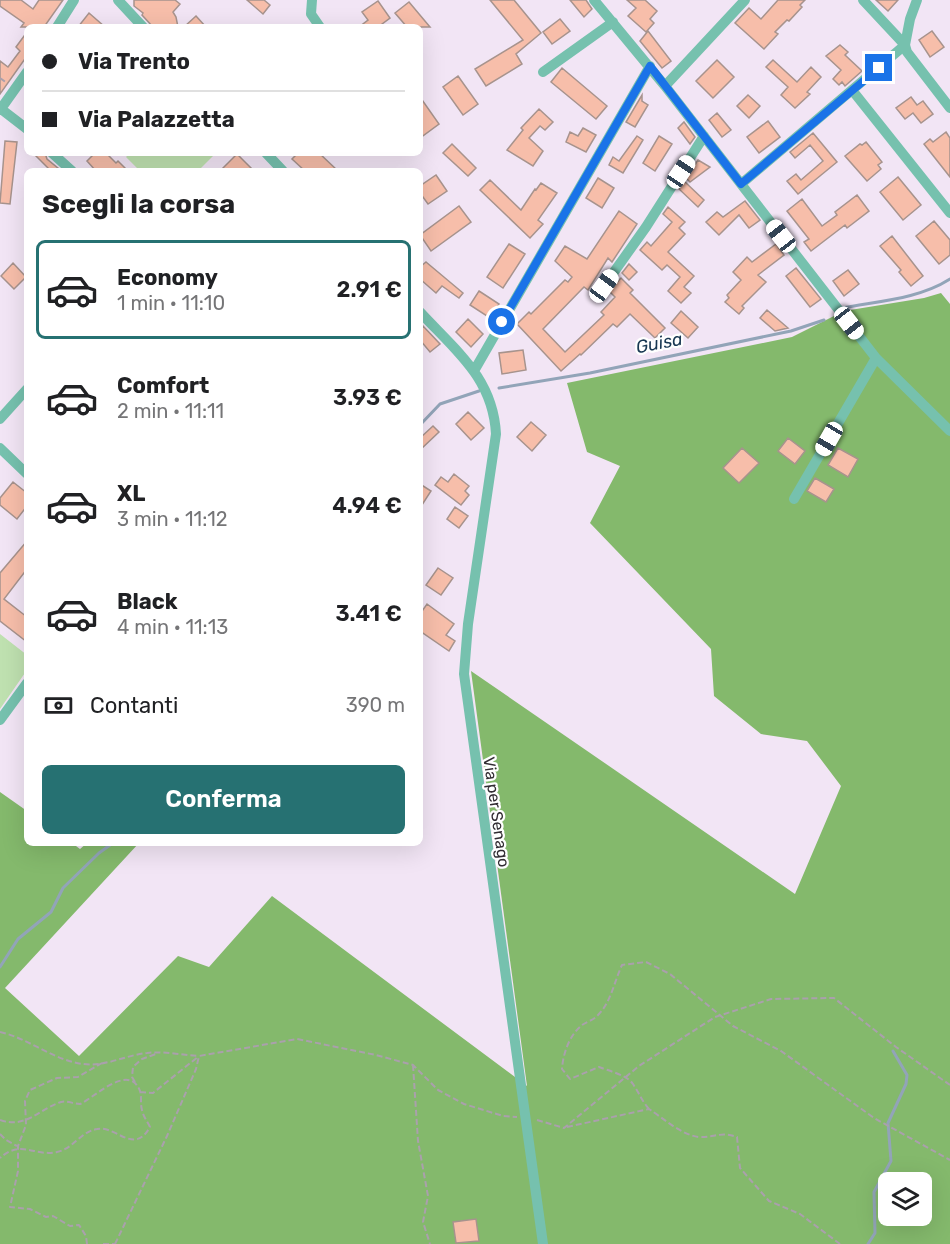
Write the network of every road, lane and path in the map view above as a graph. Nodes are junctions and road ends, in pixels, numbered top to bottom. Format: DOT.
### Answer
graph roads {
  1 [pos="74,0"];
  2 [pos="118,0"];
  3 [pos="312,0"];
  4 [pos="745,0"];
  5 [pos="863,0"];
  6 [pos="917,0"];
  7 [pos="598,1"];
  8 [pos="613,22"];
  9 [pos="59,24"];
  10 [pos="140,24"];
  11 [pos="318,24"];
  12 [pos="904,45"];
  13 [pos="650,66"];
  14 [pos="543,72"];
  15 [pos="24,76"];
  16 [pos="665,86"];
  17 [pos="852,90"];
  18 [pos="950,108"];
  19 [pos="0,109"];
  20 [pos="24,127"];
  21 [pos="704,136"];
  22 [pos="55,156"];
  23 [pos="269,156"];
  24 [pos="69,168"];
  25 [pos="280,168"];
  26 [pos="741,184"];
  27 [pos="950,213"];
  28 [pos="604,286"];
  29 [pos="423,315"];
  30 [pos="876,358"];
  31 [pos="474,371"];
  32 [pos="24,392"];
  33 [pos="0,419"];
  34 [pos="950,431"];
  35 [pos="0,448"];
  36 [pos="24,471"];
  37 [pos="794,500"];
  38 [pos="24,687"];
  39 [pos="0,720"];
  40 [pos="0,1032"];
  41 [pos="157,1053"];
  42 [pos="102,1063"];
  43 [pos="413,1065"];
  44 [pos="137,1086"];
  45 [pos="141,1092"];
  46 [pos="649,1109"];
  47 [pos="0,1120"];
  48 [pos="26,1121"];
  49 [pos="564,1128"];
  50 [pos="0,1134"];
  51 [pos="18,1147"];
  52 [pos="0,1158"];
  53 [pos="950,1160"];
  54 [pos="141,1191"];
  55 [pos="87,1244"];
  56 [pos="103,1244"];
  57 [pos="115,1244"];
  58 [pos="429,1244"];
  59 [pos="543,1244"];
  60 [pos="840,1244"];
  1 -- 9 [label="street"];
  2 -- 10 [label="street"];
  3 -- 11 [label="street"];
  4 -- 16 [label="street"];
  5 -- 12 [label="street"];
  6 -- 12 [label="street"];
  7 -- 8 [label="street"];
  8 -- 13 [label="street"];
  8 -- 14 [label="street"];
  12 -- 17 [label="street"];
  12 -- 18 [label="street"];
  13 -- 16 [label="street"];
  13 -- 31 [label="street"];
  15 -- 19 [label="street"];
  16 -- 21 [label="street"];
  17 -- 26 [label="street"];
  17 -- 27 [label="street"];
  19 -- 20 [label="street"];
  21 -- 26 [label="street"];
  21 -- 28 [label="street"];
  22 -- 24 [label="street"];
  23 -- 25 [label="street"];
  26 -- 30 [label="street"];
  29 -- 31 [label="street, Via per Senago"];
  30 -- 34 [label="street"];
  30 -- 37 [label="street"];
  31 -- 59 [label="street, Via per Senago"];
  32 -- 33 [label="street"];
  35 -- 36 [label="street"];
  38 -- 39 [label="street"];
  40 -- 42 [label="path"];
  41 -- 42 [label="path"];
  41 -- 44 [label="path"];
  41 -- 45 [label="path"];
  42 -- 48 [label="path"];
  43 -- 58 [label="path"];
  44 -- 45 [label="path"];
  44 -- 48 [label="path"];
  45 -- 51 [label="path"];
  46 -- 49 [label="path"];
  46 -- 53 [label="path"];
  46 -- 60 [label="path"];
  47 -- 48 [label="path"];
  48 -- 51 [label="path"];
  50 -- 51 [label="path"];
  51 -- 52 [label="path"];
  51 -- 55 [label="path"];
  54 -- 57 [label="path"];
  56 -- 57 [label="path"];
}
